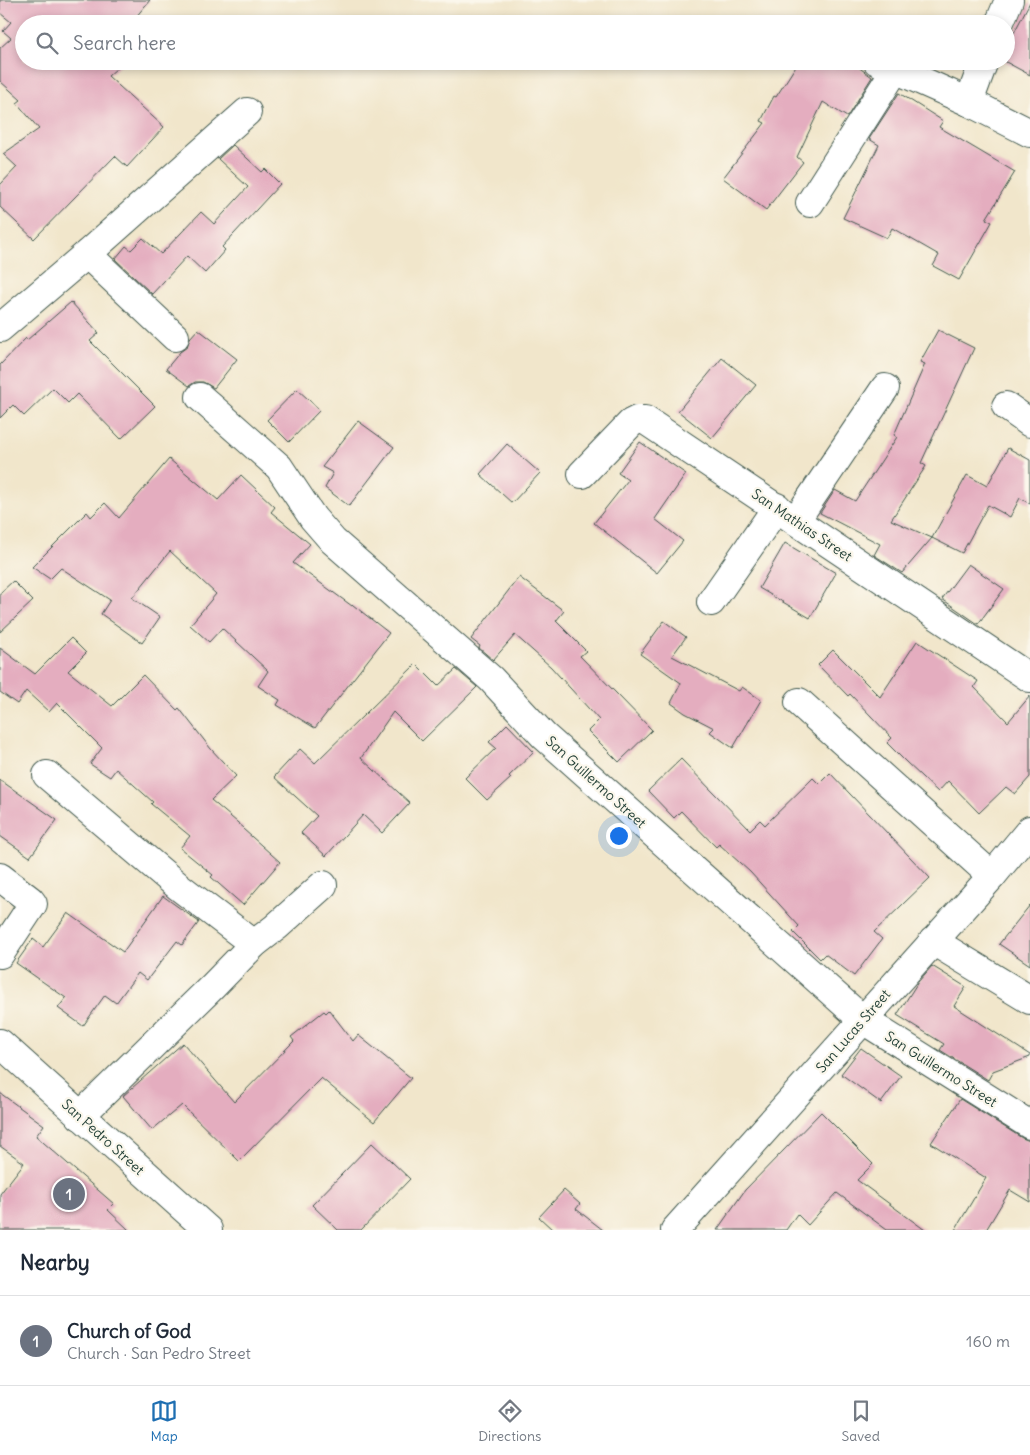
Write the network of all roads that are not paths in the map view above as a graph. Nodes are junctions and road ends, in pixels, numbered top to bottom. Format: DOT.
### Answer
graph roads {
  1 [pos="1009,0"];
  2 [pos="1003,15"];
  3 [pos="884,70"];
  4 [pos="895,70"];
  5 [pos="981,70"];
  6 [pos="969,102"];
  7 [pos="247,112"];
  8 [pos="1030,133"];
  9 [pos="810,203"];
  10 [pos="87,254"];
  11 [pos="0,328"];
  12 [pos="175,337"];
  13 [pos="885,388"];
  14 [pos="200,397"];
  15 [pos="1006,406"];
  16 [pos="1030,423"];
  17 [pos="582,474"];
  18 [pos="786,513"];
  19 [pos="711,602"];
  20 [pos="1030,678"];
  21 [pos="799,702"];
  22 [pos="47,775"];
  23 [pos="1030,830"];
  24 [pos="992,876"];
  25 [pos="0,877"];
  26 [pos="323,885"];
  27 [pos="933,941"];
  28 [pos="254,944"];
  29 [pos="0,954"];
  30 [pos="1030,1000"];
  31 [pos="863,1020"];
  32 [pos="0,1043"];
  33 [pos="80,1116"];
  34 [pos="1030,1125"];
  35 [pos="208,1230"];
  36 [pos="675,1230"];
  1 -- 2 [label="street"];
  3 -- 9 [label="street"];
  4 -- 6 [label="street"];
  5 -- 6 [label="street"];
  6 -- 8 [label="street"];
  7 -- 10 [label="street"];
  10 -- 11 [label="street"];
  10 -- 12 [label="street"];
  13 -- 18 [label="street"];
  14 -- 31 [label="street, San Guillermo Street"];
  15 -- 16 [label="street"];
  17 -- 18 [label="street, San Mathias Street"];
  18 -- 19 [label="street"];
  18 -- 20 [label="street, San Mathias Street"];
  21 -- 24 [label="street"];
  22 -- 28 [label="street"];
  23 -- 24 [label="street, San Lucas Street"];
  24 -- 27 [label="street, San Lucas Street"];
  25 -- 29 [label="street"];
  26 -- 28 [label="street"];
  27 -- 30 [label="street"];
  27 -- 31 [label="street, San Lucas Street"];
  28 -- 33 [label="street"];
  31 -- 34 [label="street, San Guillermo Street"];
  31 -- 36 [label="street, San Lucas Street"];
  32 -- 33 [label="street, San Pedro Street"];
  33 -- 35 [label="street, San Pedro Street"];
}
